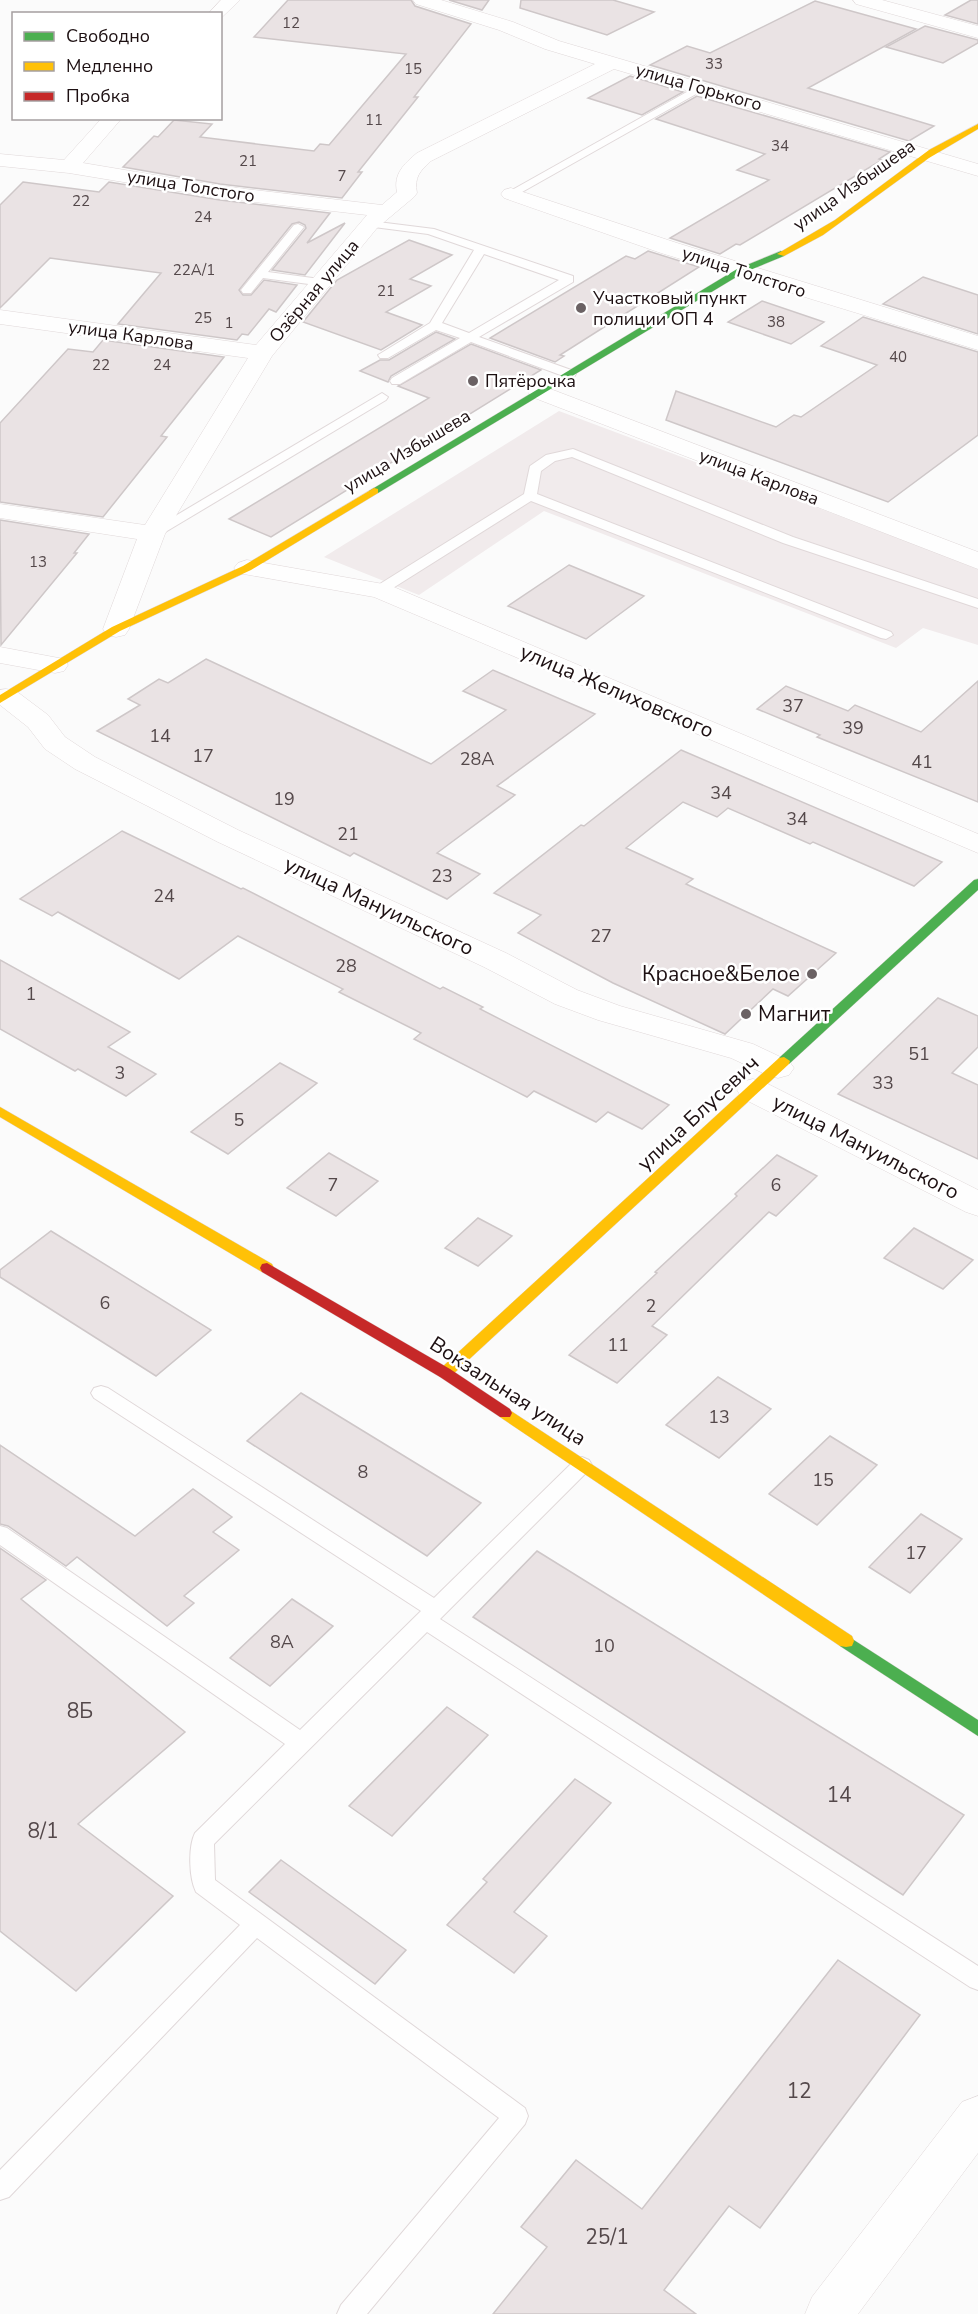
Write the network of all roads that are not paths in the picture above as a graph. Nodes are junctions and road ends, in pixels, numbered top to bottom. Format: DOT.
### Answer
graph roads {
  1 [pos="231,0"];
  2 [pos="862,0"];
  3 [pos="428,1"];
  4 [pos="219,12"];
  5 [pos="978,32"];
  6 [pos="613,62"];
  7 [pos="701,87"];
  8 [pos="111,120"];
  9 [pos="978,126"];
  10 [pos="927,155"];
  11 [pos="0,160"];
  12 [pos="69,167"];
  13 [pos="978,170"];
  14 [pos="512,194"];
  15 [pos="376,218"];
  16 [pos="298,227"];
  17 [pos="481,249"];
  18 [pos="741,271"];
  19 [pos="259,274"];
  20 [pos="320,283"];
  21 [pos="247,290"];
  22 [pos="0,317"];
  23 [pos="435,325"];
  24 [pos="470,338"];
  25 [pos="978,343"];
  26 [pos="262,352"];
  27 [pos="384,355"];
  28 [pos="570,374"];
  29 [pos="396,381"];
  30 [pos="540,392"];
  31 [pos="382,397"];
  32 [pos="530,496"];
  33 [pos="0,511"];
  34 [pos="152,534"];
  35 [pos="978,561"];
  36 [pos="247,568"];
  37 [pos="380,590"];
  38 [pos="978,604"];
  39 [pos="116,628"];
  40 [pos="886,636"];
  41 [pos="0,655"];
  42 [pos="55,665"];
  43 [pos="3,698"];
  44 [pos="978,844"];
  45 [pos="978,884"];
  46 [pos="778,1068"];
  47 [pos="753,1090"];
  48 [pos="0,1111"];
  49 [pos="978,1204"];
  50 [pos="445,1373"];
  51 [pos="100,1393"];
  52 [pos="582,1465"];
  53 [pos="0,1534"];
  54 [pos="431,1615"];
  55 [pos="978,1729"];
  56 [pos="301,1743"];
  57 [pos="256,1924"];
  58 [pos="978,1979"];
  59 [pos="978,2117"];
  60 [pos="0,2188"];
  61 [pos="350,2314"];
  62 [pos="829,2314"];
  1 -- 4 [label="street"];
  2 -- 5 [label="street"];
  3 -- 6 [label="street, улица Горького"];
  6 -- 7 [label="street, улица Горького"];
  6 -- 15 [label="street, Озёрная улица"];
  7 -- 10 [label="street, улица Горького"];
  7 -- 14 [label="lane"];
  8 -- 12 [label="street"];
  9 -- 10 [label="street, улица Избышева"];
  10 -- 13 [label="street, улица Горького"];
  10 -- 18 [label="street, улица Избышева"];
  11 -- 12 [label="street, улица Толстого"];
  12 -- 15 [label="street, улица Толстого"];
  14 -- 18 [label="street, улица Толстого"];
  15 -- 17 [label="lane"];
  15 -- 20 [label="street, Озёрная улица"];
  16 -- 19 [label="lane"];
  17 -- 23 [label="lane"];
  17 -- 24 [label="lane"];
  18 -- 25 [label="street, улица Толстого"];
  18 -- 28 [label="street, улица Избышева"];
  19 -- 20 [label="lane"];
  19 -- 21 [label="lane"];
  20 -- 26 [label="street, Озёрная улица"];
  22 -- 26 [label="street, улица Карлова"];
  23 -- 24 [label="lane"];
  23 -- 27 [label="lane"];
  24 -- 28 [label="lane"];
  24 -- 29 [label="lane"];
  26 -- 34 [label="street, Озёрная улица"];
  28 -- 30 [label="street, улица Избышева"];
  30 -- 35 [label="street, улица Карлова"];
  30 -- 36 [label="street, улица Избышева"];
  31 -- 34 [label="lane"];
  32 -- 37 [label="lane"];
  32 -- 38 [label="lane"];
  32 -- 40 [label="lane"];
  33 -- 34 [label="street"];
  34 -- 39 [label="street, Озёрная улица"];
  36 -- 37 [label="street, улица Желиховского"];
  36 -- 39 [label="street, улица Избышева"];
  37 -- 44 [label="street, улица Желиховского"];
  39 -- 42 [label="street, улица Избышева"];
  41 -- 42 [label="street"];
  42 -- 43 [label="street, улица Избышева"];
  43 -- 46 [label="street, улица Мануильского"];
  45 -- 46 [label="street, улица Блусевич"];
  46 -- 47 [label="street, улица Блусевич"];
  47 -- 49 [label="street, улица Мануильского"];
  47 -- 50 [label="street, улица Блусевич"];
  48 -- 50 [label="street, Вокзальная улица"];
  50 -- 52 [label="street, Вокзальная улица"];
  51 -- 54 [label="lane"];
  52 -- 54 [label="lane"];
  52 -- 55 [label="street, Вокзальная улица"];
  53 -- 56 [label="lane"];
  54 -- 56 [label="lane"];
  54 -- 58 [label="lane"];
  56 -- 57 [label="lane"];
  57 -- 60 [label="lane"];
  57 -- 61 [label="lane"];
  59 -- 62 [label="street"];
}
